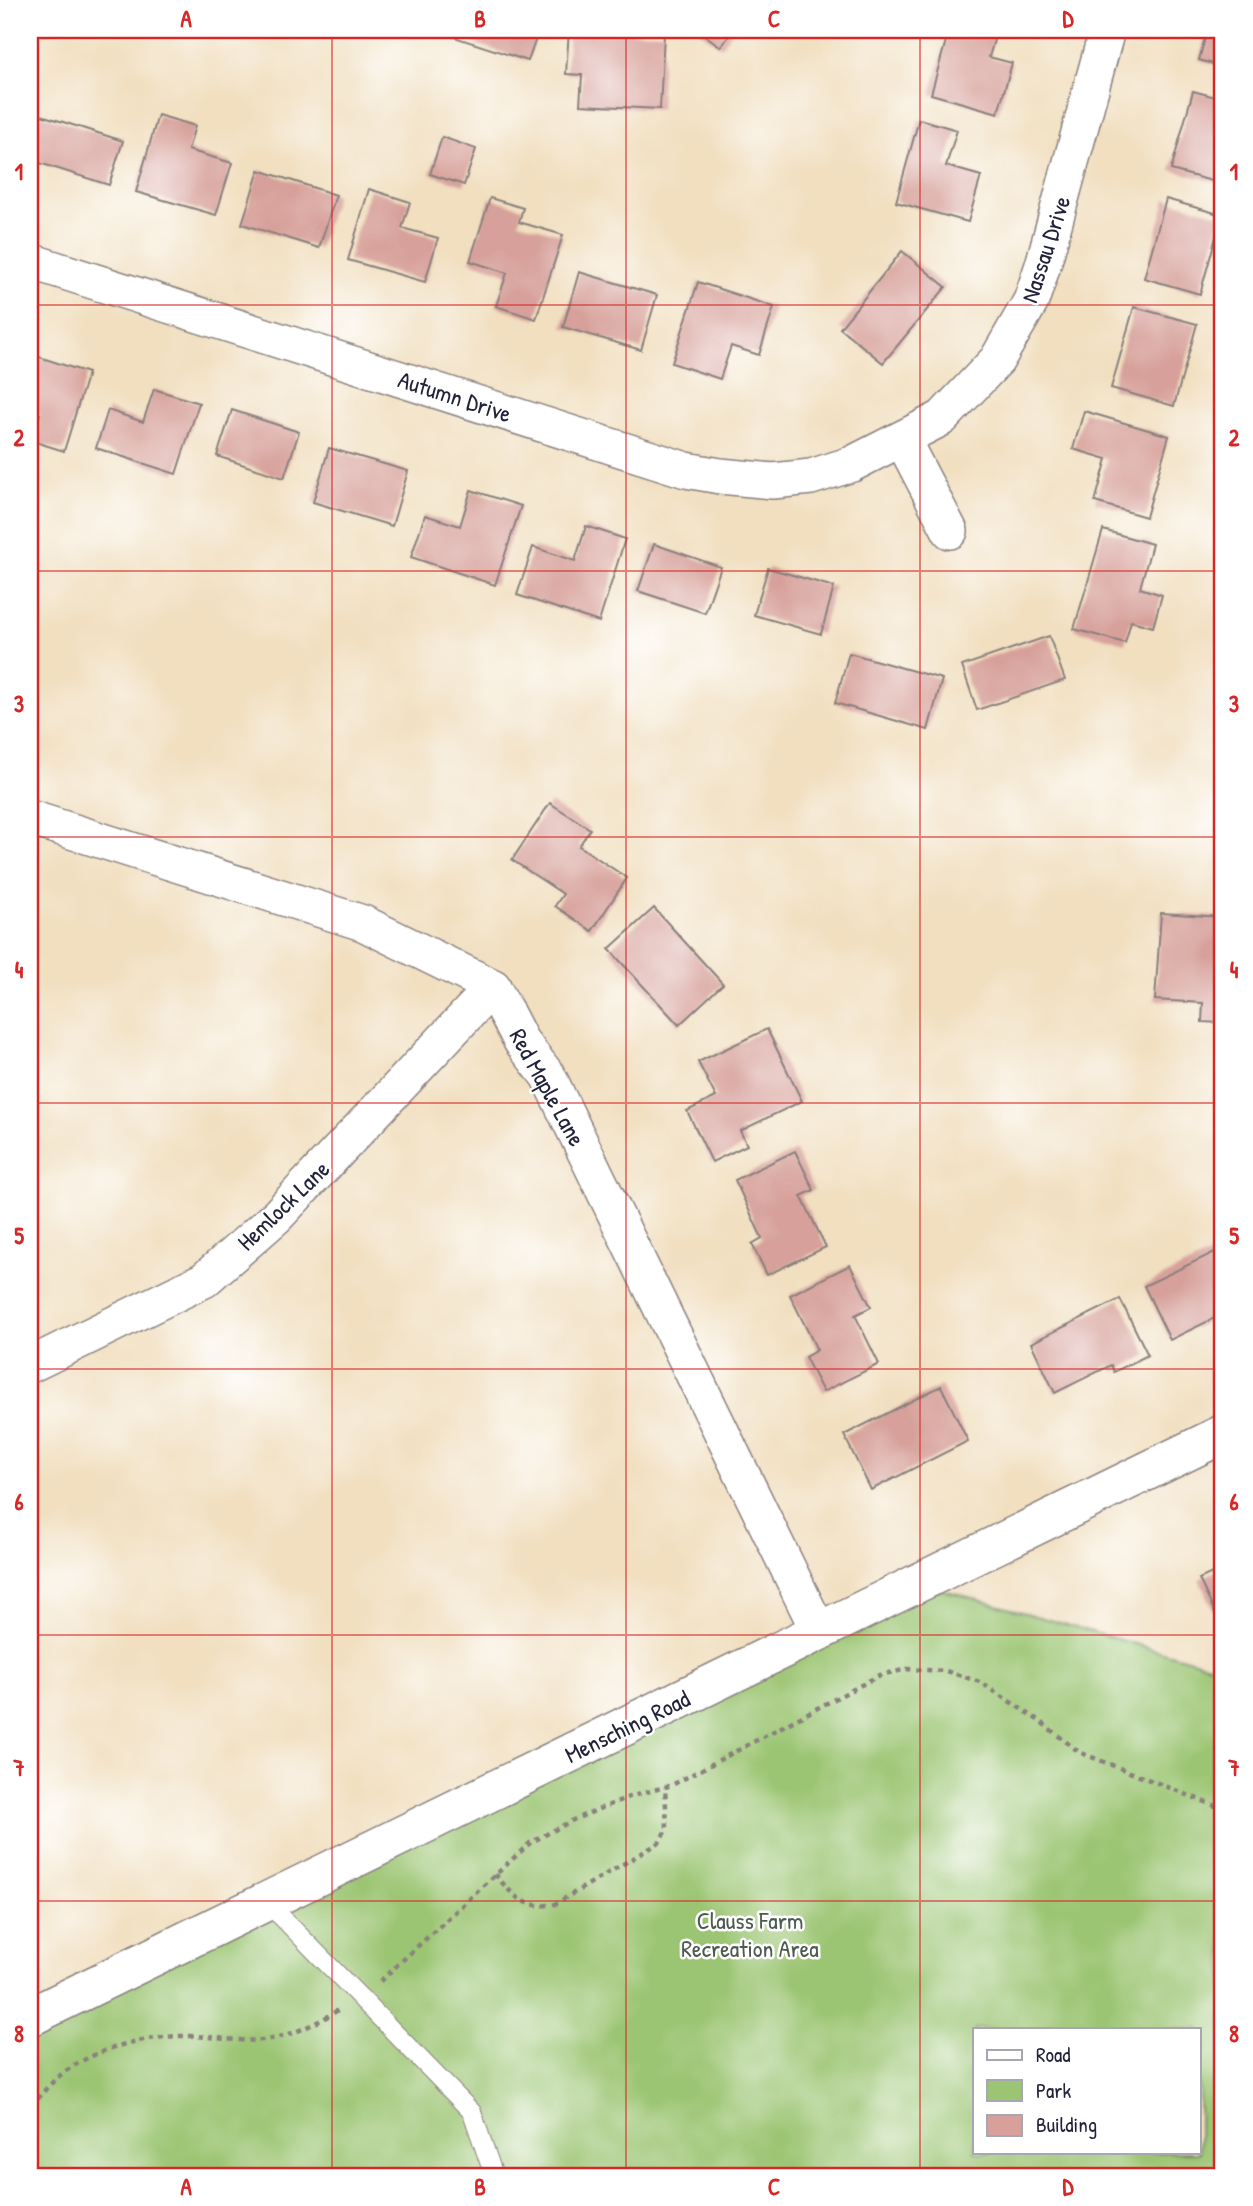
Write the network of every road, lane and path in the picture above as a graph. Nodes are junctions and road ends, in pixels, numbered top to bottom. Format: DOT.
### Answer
graph roads {
  1 [pos="1107,30"];
  2 [pos="30,261"];
  3 [pos="892,444"];
  4 [pos="950,531"];
  5 [pos="30,818"];
  6 [pos="493,987"];
  7 [pos="30,1365"];
  8 [pos="1223,1434"];
  9 [pos="819,1632"];
  10 [pos="666,1787"];
  11 [pos="1223,1809"];
  12 [pos="495,1874"];
  13 [pos="266,1901"];
  14 [pos="358,1997"];
  15 [pos="30,2017"];
  16 [pos="30,2106"];
  17 [pos="494,2176"];
  1 -- 3 [label="street, Nassau Drive"];
  2 -- 3 [label="street, Autumn Drive"];
  3 -- 4 [label="street"];
  5 -- 6 [label="street"];
  6 -- 7 [label="street, Hemlock Lane"];
  6 -- 9 [label="street, Red Maple Lane"];
  8 -- 9 [label="street, Mensching Road"];
  9 -- 13 [label="street, Mensching Road"];
  10 -- 11 [label="path"];
  10 -- 12 [label="path"];
  10 -- 12 [label="path"];
  12 -- 14 [label="path"];
  13 -- 14 [label="lane"];
  13 -- 15 [label="street, Mensching Road"];
  14 -- 16 [label="path"];
  14 -- 17 [label="lane"];
}
